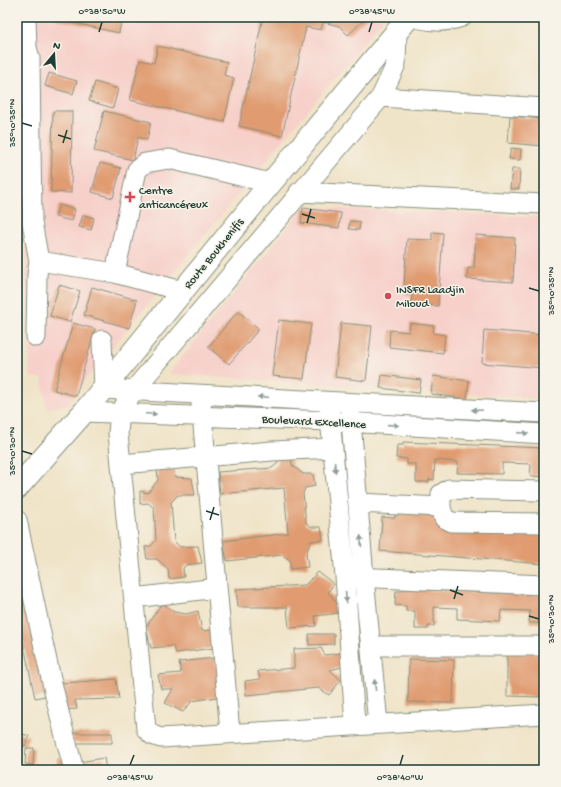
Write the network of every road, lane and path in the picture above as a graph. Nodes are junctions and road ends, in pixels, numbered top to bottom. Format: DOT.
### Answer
graph roads {
  1 [pos="26,17"];
  2 [pos="413,17"];
  3 [pos="462,17"];
  4 [pos="403,25"];
  5 [pos="381,97"];
  6 [pos="544,108"];
  7 [pos="270,183"];
  8 [pos="299,192"];
  9 [pos="544,204"];
  10 [pos="39,261"];
  11 [pos="115,273"];
  12 [pos="182,291"];
  13 [pos="36,338"];
  14 [pos="102,340"];
  15 [pos="104,389"];
  16 [pos="133,391"];
  17 [pos="201,394"];
  18 [pos="286,398"];
  19 [pos="328,401"];
  20 [pos="349,403"];
  21 [pos="84,412"];
  22 [pos="120,413"];
  23 [pos="544,413"];
  24 [pos="201,416"];
  25 [pos="283,419"];
  26 [pos="330,421"];
  27 [pos="352,422"];
  28 [pos="544,434"];
  29 [pos="333,448"];
  30 [pos="205,457"];
  31 [pos="121,464"];
  32 [pos="17,488"];
  33 [pos="544,492"];
  34 [pos="358,503"];
  35 [pos="441,507"];
  36 [pos="17,520"];
  37 [pos="544,523"];
  38 [pos="344,576"];
  39 [pos="364,577"];
  40 [pos="544,584"];
  41 [pos="217,588"];
  42 [pos="134,598"];
  43 [pos="371,646"];
  44 [pos="544,646"];
  45 [pos="544,714"];
  46 [pos="378,724"];
  47 [pos="355,725"];
  48 [pos="230,733"];
  49 [pos="74,770"];
  1 -- 10 [label="street"];
  2 -- 3 [label="street"];
  4 -- 5 [label="street"];
  4 -- 7 [label="main road, Route Boukhenifis"];
  5 -- 6 [label="street"];
  5 -- 8 [label="street"];
  7 -- 11 [label="street"];
  7 -- 12 [label="main road, Route Boukhenifis"];
  8 -- 9 [label="street"];
  8 -- 16 [label="street"];
  10 -- 11 [label="street"];
  10 -- 13 [label="street"];
  11 -- 12 [label="street"];
  12 -- 15 [label="main road, Route Boukhenifis"];
  14 -- 15 [label="street"];
  15 -- 16 [label="street, Boulevard Excellence"];
  15 -- 21 [label="main road, Route Boukhenifis"];
  16 -- 17 [label="street, Boulevard Excellence"];
  16 -- 22 [label="street"];
  18 -- 17 [label="street, Boulevard Excellence, one-way"];
  17 -- 24 [label="street"];
  18 -- 19 [label="street, Boulevard Excellence"];
  18 -- 25 [label="street"];
  19 -- 20 [label="street, Boulevard Excellence"];
  19 -- 26 [label="street"];
  23 -- 20 [label="street, Boulevard Excellence, one-way"];
  20 -- 27 [label="street"];
  21 -- 22 [label="street, Boulevard Excellence"];
  21 -- 32 [label="main road, Route Boukhenifis"];
  22 -- 24 [label="street, Boulevard Excellence, one-way"];
  22 -- 31 [label="street"];
  24 -- 25 [label="street, Boulevard Excellence"];
  24 -- 30 [label="street"];
  25 -- 26 [label="street, Boulevard Excellence"];
  26 -- 27 [label="street, Boulevard Excellence"];
  26 -- 29 [label="street"];
  27 -- 28 [label="street, Boulevard Excellence, one-way"];
  27 -- 34 [label="street"];
  29 -- 30 [label="street"];
  29 -- 38 [label="street, one-way"];
  30 -- 31 [label="street"];
  30 -- 41 [label="street"];
  31 -- 42 [label="street"];
  33 -- 35 [label="street"];
  34 -- 35 [label="street"];
  39 -- 34 [label="street, one-way"];
  35 -- 37 [label="street"];
  36 -- 49 [label="street"];
  38 -- 39 [label="street"];
  38 -- 47 [label="street, one-way"];
  39 -- 40 [label="street"];
  39 -- 43 [label="street"];
  41 -- 42 [label="street"];
  41 -- 48 [label="street"];
  42 -- 48 [label="street"];
  43 -- 44 [label="street"];
  46 -- 43 [label="street, one-way"];
  45 -- 46 [label="street"];
  46 -- 47 [label="street"];
  47 -- 48 [label="street"];
}
